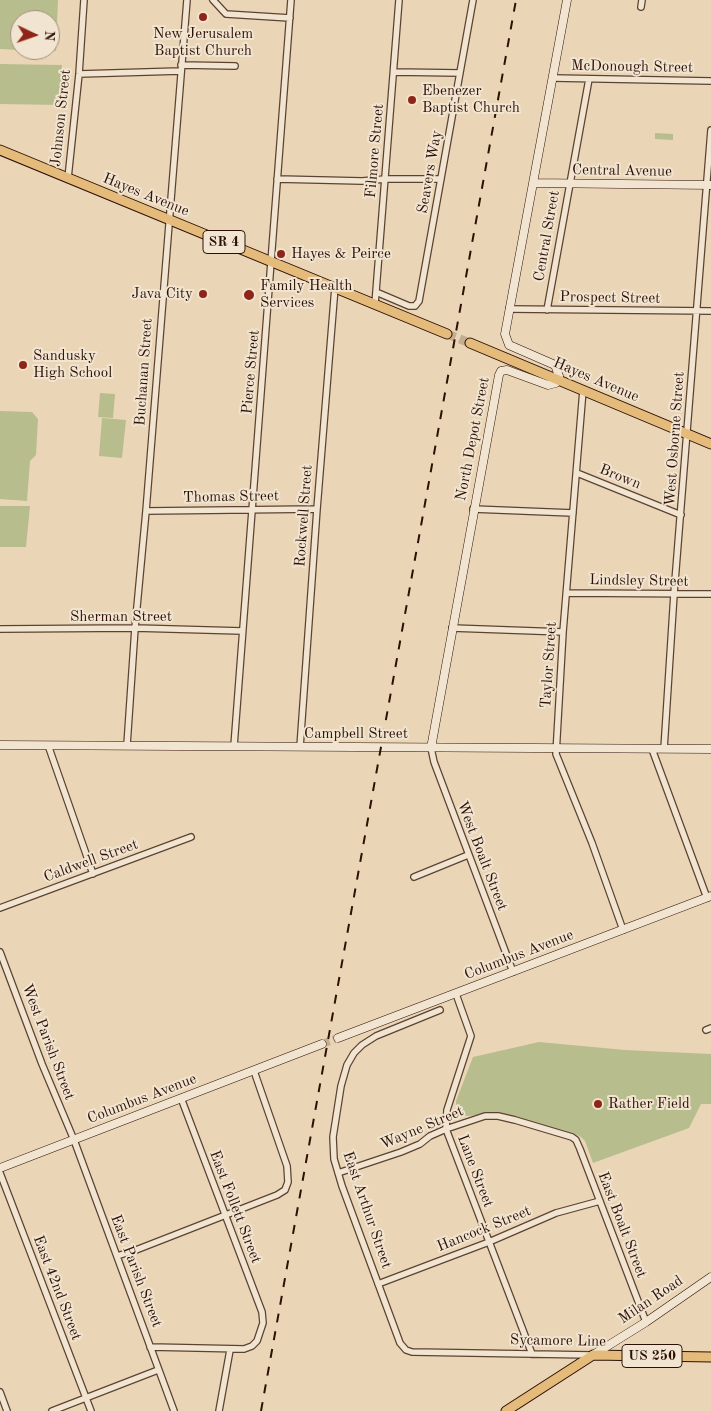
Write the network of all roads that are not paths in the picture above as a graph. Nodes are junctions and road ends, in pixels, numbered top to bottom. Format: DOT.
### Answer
graph roads {
  1 [pos="84,0"];
  2 [pos="187,0"];
  3 [pos="213,0"];
  4 [pos="291,0"];
  5 [pos="399,0"];
  6 [pos="473,0"];
  7 [pos="567,0"];
  8 [pos="642,0"];
  9 [pos="641,7"];
  10 [pos="290,18"];
  11 [pos="234,66"];
  12 [pos="180,68"];
  13 [pos="394,72"];
  14 [pos="460,73"];
  15 [pos="79,74"];
  16 [pos="553,78"];
  17 [pos="589,79"];
  18 [pos="711,81"];
  19 [pos="711,130"];
  20 [pos="0,150"];
  21 [pos="68,178"];
  22 [pos="278,179"];
  23 [pos="385,179"];
  24 [pos="441,180"];
  25 [pos="533,183"];
  26 [pos="569,184"];
  27 [pos="709,185"];
  28 [pos="168,219"];
  29 [pos="271,261"];
  30 [pos="335,287"];
  31 [pos="376,292"];
  32 [pos="375,304"];
  33 [pos="509,309"];
  34 [pos="547,310"];
  35 [pos="697,311"];
  36 [pos="711,312"];
  37 [pos="447,334"];
  38 [pos="470,343"];
  39 [pos="558,379"];
  40 [pos="583,390"];
  41 [pos="688,434"];
  42 [pos="711,444"];
  43 [pos="576,473"];
  44 [pos="252,509"];
  45 [pos="316,509"];
  46 [pos="473,509"];
  47 [pos="146,511"];
  48 [pos="573,513"];
  49 [pos="681,515"];
  50 [pos="567,593"];
  51 [pos="674,594"];
  52 [pos="711,594"];
  53 [pos="135,628"];
  54 [pos="452,628"];
  55 [pos="0,629"];
  56 [pos="242,631"];
  57 [pos="564,632"];
  58 [pos="0,745"];
  59 [pos="48,745"];
  60 [pos="128,745"];
  61 [pos="234,746"];
  62 [pos="300,747"];
  63 [pos="431,748"];
  64 [pos="556,748"];
  65 [pos="652,749"];
  66 [pos="664,749"];
  67 [pos="711,749"];
  68 [pos="191,837"];
  69 [pos="468,854"];
  70 [pos="93,874"];
  71 [pos="414,877"];
  72 [pos="709,897"];
  73 [pos="0,908"];
  74 [pos="623,930"];
  75 [pos="0,952"];
  76 [pos="513,972"];
  77 [pos="456,994"];
  78 [pos="440,1010"];
  79 [pos="338,1038"];
  80 [pos="322,1044"];
  81 [pos="254,1071"];
  82 [pos="181,1098"];
  83 [pos="446,1129"];
  84 [pos="574,1138"];
  85 [pos="74,1140"];
  86 [pos="0,1168"];
  87 [pos="0,1173"];
  88 [pos="338,1173"];
  89 [pos="600,1201"];
  90 [pos="225,1215"];
  91 [pos="489,1242"];
  92 [pos="117,1256"];
  93 [pos="711,1277"];
  94 [pos="378,1284"];
  95 [pos="646,1322"];
  96 [pos="150,1347"];
  97 [pos="230,1350"];
  98 [pos="406,1350"];
  99 [pos="532,1354"];
  100 [pos="593,1355"];
  101 [pos="711,1357"];
  102 [pos="158,1370"];
  103 [pos="0,1392"];
  104 [pos="86,1398"];
  105 [pos="7,1411"];
  106 [pos="52,1411"];
  107 [pos="91,1411"];
  108 [pos="174,1411"];
  109 [pos="219,1411"];
  110 [pos="506,1411"];
  1 -- 15 [label="street, Johnson Street"];
  2 -- 12 [label="street, Buchanan Street"];
  3 -- 10 [label="street"];
  4 -- 10 [label="street, Pierce Street"];
  5 -- 13 [label="street, Filmore Street"];
  6 -- 14 [label="street, Seavers Way"];
  7 -- 16 [label="street"];
  8 -- 9 [label="street"];
  10 -- 22 [label="street, Pierce Street"];
  11 -- 12 [label="street"];
  12 -- 15 [label="street"];
  12 -- 28 [label="street, Buchanan Street"];
  13 -- 14 [label="street"];
  13 -- 23 [label="street, Filmore Street"];
  14 -- 24 [label="street, Seavers Way"];
  15 -- 21 [label="street, Johnson Street"];
  16 -- 17 [label="street, McDonough Street"];
  16 -- 25 [label="street"];
  17 -- 18 [label="street, McDonough Street"];
  17 -- 26 [label="street, Central Street"];
  19 -- 27 [label="street, West Osborne Street"];
  20 -- 21 [label="main road, Hayes Avenue / SR 4"];
  21 -- 28 [label="main road, Hayes Avenue / SR 4"];
  22 -- 23 [label="street"];
  22 -- 29 [label="street, Pierce Street"];
  23 -- 24 [label="street"];
  23 -- 31 [label="street, Filmore Street"];
  24 -- 31 [label="street, Seavers Way"];
  25 -- 26 [label="street, Central Avenue"];
  25 -- 33 [label="street"];
  26 -- 27 [label="street, Central Avenue"];
  26 -- 34 [label="street, Central Street"];
  27 -- 35 [label="street, West Osborne Street"];
  28 -- 29 [label="main road, Hayes Avenue / SR 4"];
  28 -- 47 [label="street, Buchanan Street"];
  29 -- 30 [label="main road, Hayes Avenue / SR 4"];
  29 -- 44 [label="street, Pierce Street"];
  30 -- 32 [label="main road, Hayes Avenue / SR 4"];
  30 -- 45 [label="street, Rockwell Street"];
  31 -- 32 [label="street, Filmore Street"];
  32 -- 37 [label="main road, Hayes Avenue / SR 4"];
  33 -- 34 [label="street, Prospect Street"];
  33 -- 39 [label="street"];
  34 -- 35 [label="street, Prospect Street"];
  35 -- 36 [label="street, Prospect Street"];
  35 -- 41 [label="street, West Osborne Street"];
  38 -- 39 [label="main road, Hayes Avenue"];
  39 -- 40 [label="main road, Hayes Avenue"];
  39 -- 46 [label="street, North Depot Street"];
  40 -- 41 [label="main road, Hayes Avenue"];
  40 -- 43 [label="street, Taylor Street"];
  41 -- 42 [label="main road, Hayes Avenue"];
  41 -- 49 [label="street, West Osborne Street"];
  43 -- 48 [label="street, Taylor Street"];
  43 -- 49 [label="street, Brown"];
  44 -- 45 [label="street, Thomas Street"];
  44 -- 47 [label="street, Thomas Street"];
  44 -- 56 [label="street, Pierce Street"];
  45 -- 62 [label="street, Rockwell Street"];
  46 -- 48 [label="street"];
  46 -- 54 [label="street, North Depot Street"];
  47 -- 53 [label="street, Buchanan Street"];
  48 -- 50 [label="street, Taylor Street"];
  49 -- 51 [label="street, West Osborne Street"];
  50 -- 51 [label="street, Lindsley Street"];
  50 -- 57 [label="street, Taylor Street"];
  51 -- 52 [label="street, Lindsley Street"];
  51 -- 66 [label="street, West Osborne Street"];
  53 -- 55 [label="street, Sherman Street"];
  53 -- 56 [label="street, Sherman Street"];
  53 -- 60 [label="street, Buchanan Street"];
  54 -- 57 [label="street"];
  54 -- 63 [label="street, North Depot Street"];
  56 -- 61 [label="street, Pierce Street"];
  57 -- 64 [label="street, Taylor Street"];
  58 -- 59 [label="street, Campbell Street"];
  59 -- 60 [label="street, Campbell Street"];
  59 -- 70 [label="street"];
  60 -- 61 [label="street, Campbell Street"];
  61 -- 62 [label="street, Campbell Street"];
  62 -- 63 [label="street, Campbell Street"];
  63 -- 64 [label="street, Campbell Street"];
  63 -- 69 [label="street, West Boalt Street"];
  64 -- 65 [label="street, Campbell Street"];
  64 -- 74 [label="street, Taylor Street"];
  65 -- 66 [label="street, Campbell Street"];
  65 -- 72 [label="street"];
  66 -- 67 [label="street, Campbell Street"];
  68 -- 70 [label="street, Caldwell Street"];
  69 -- 71 [label="street"];
  69 -- 76 [label="street, West Boalt Street"];
  70 -- 73 [label="street, Caldwell Street"];
  72 -- 74 [label="street, Columbus Avenue"];
  74 -- 76 [label="street, Columbus Avenue"];
  75 -- 85 [label="street, West Parish Street"];
  76 -- 77 [label="street, Columbus Avenue"];
  77 -- 79 [label="street, Columbus Avenue"];
  77 -- 83 [label="street, Lane Street"];
  78 -- 88 [label="street, East Arthur Street"];
  80 -- 81 [label="street, Columbus Avenue"];
  81 -- 82 [label="street, Columbus Avenue"];
  81 -- 90 [label="street"];
  82 -- 85 [label="street, Columbus Avenue"];
  82 -- 90 [label="street, East Follett Street"];
  83 -- 84 [label="street, Wayne Street"];
  83 -- 88 [label="street, Wayne Street"];
  83 -- 91 [label="street, Lane Street"];
  84 -- 89 [label="street, East Boalt Street"];
  85 -- 86 [label="street, Columbus Avenue"];
  85 -- 92 [label="street, East Parish Street"];
  87 -- 104 [label="street, East 42nd Street"];
  88 -- 94 [label="street, East Arthur Street"];
  89 -- 91 [label="street, Hancock Street"];
  89 -- 95 [label="street, East Boalt Street"];
  90 -- 92 [label="street"];
  90 -- 97 [label="street, East Follett Street"];
  91 -- 94 [label="street, Hancock Street"];
  91 -- 99 [label="street, Lane Street"];
  92 -- 96 [label="street, East Parish Street"];
  93 -- 95 [label="street, Milan Road"];
  94 -- 98 [label="street, East Arthur Street"];
  95 -- 100 [label="street, Milan Road"];
  96 -- 97 [label="street"];
  96 -- 102 [label="street, East Parish Street"];
  97 -- 109 [label="street"];
  98 -- 99 [label="street, Sycamore Line"];
  99 -- 100 [label="street, Sycamore Line"];
  100 -- 101 [label="main road, Sycamore Line / US 250"];
  100 -- 110 [label="main road, Milan Road"];
  102 -- 104 [label="street"];
  102 -- 108 [label="street, East Parish Street"];
  103 -- 105 [label="street"];
  104 -- 106 [label="street"];
  104 -- 107 [label="street, East 42nd Street"];
}
